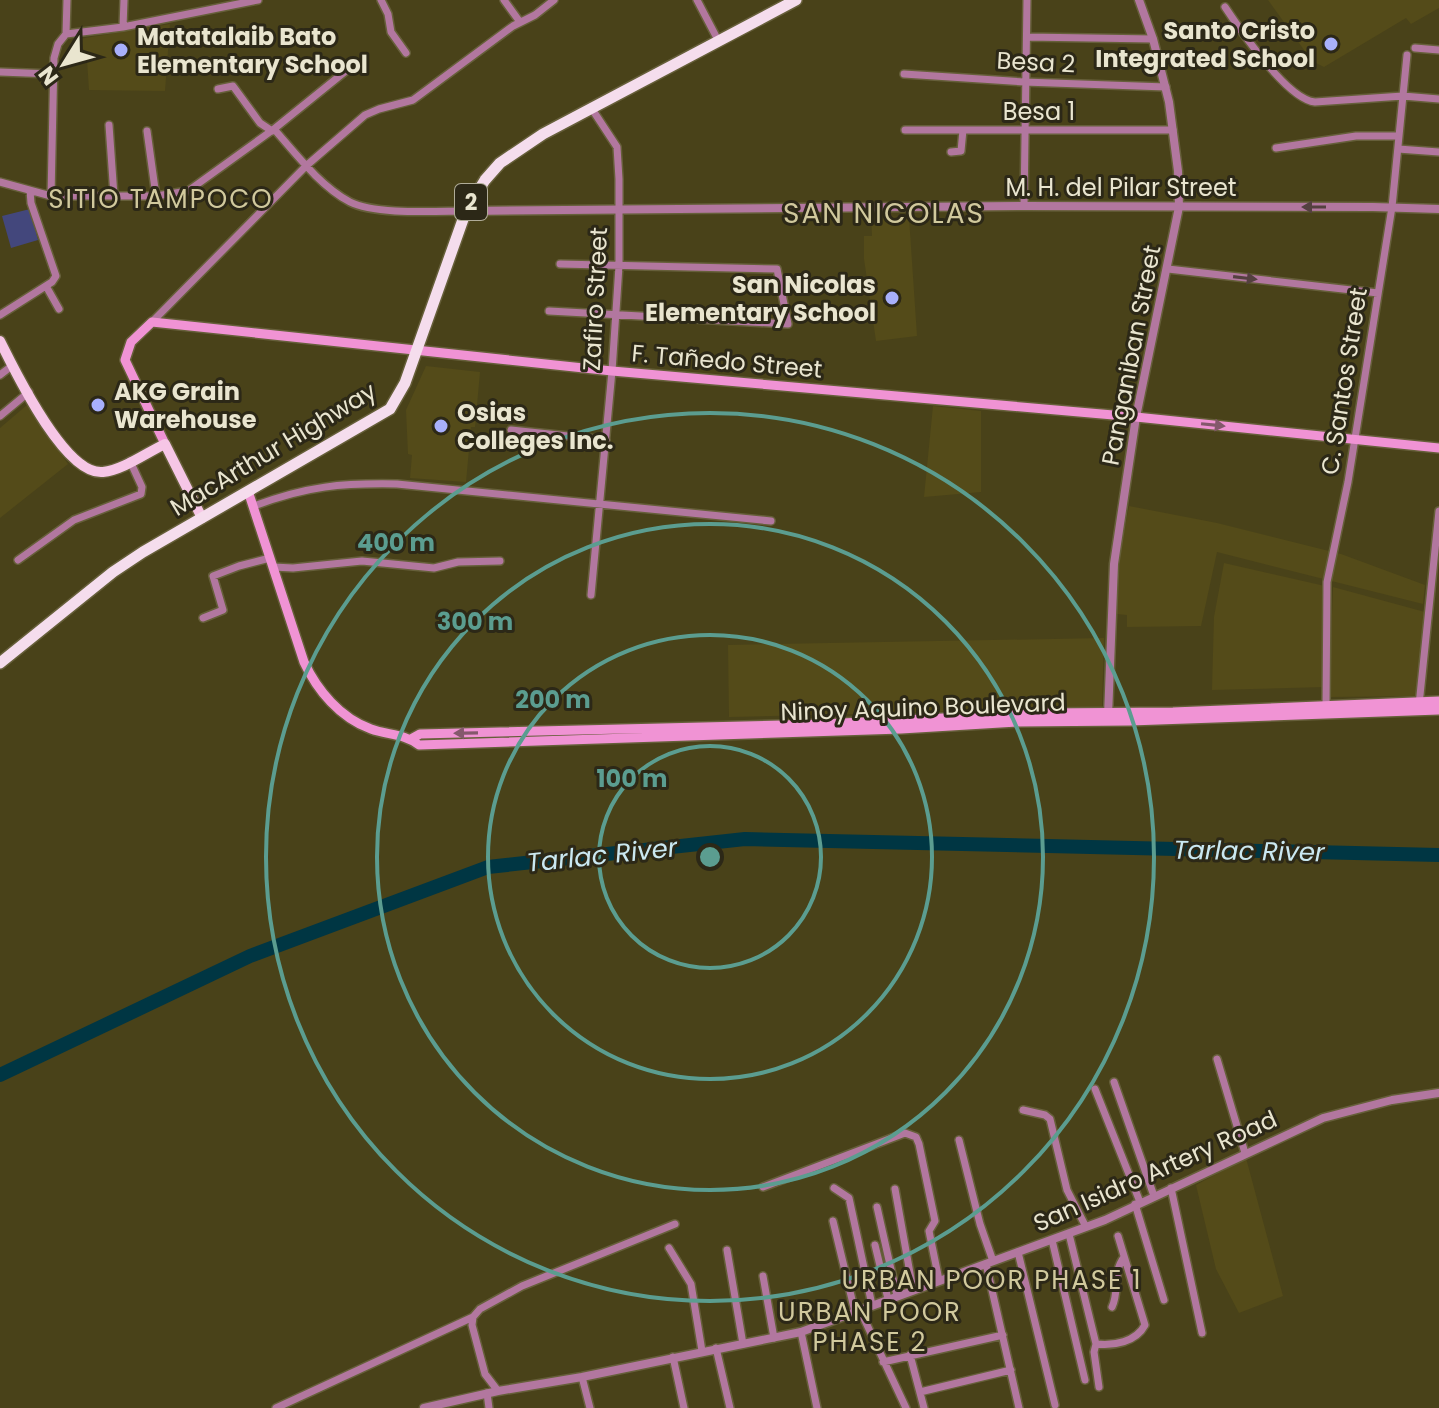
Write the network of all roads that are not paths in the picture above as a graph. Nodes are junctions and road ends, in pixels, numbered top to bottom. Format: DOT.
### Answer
graph roads {
  1 [pos="67,0"];
  2 [pos="124,0"];
  3 [pos="258,0"];
  4 [pos="381,0"];
  5 [pos="504,0"];
  6 [pos="697,0"];
  7 [pos="796,0"];
  8 [pos="1027,0"];
  9 [pos="1139,0"];
  10 [pos="550,1"];
  11 [pos="1225,7"];
  12 [pos="520,22"];
  13 [pos="123,27"];
  14 [pos="66,34"];
  15 [pos="1027,37"];
  16 [pos="1153,39"];
  17 [pos="719,42"];
  18 [pos="1415,48"];
  19 [pos="1439,50"];
  20 [pos="406,53"];
  21 [pos="1407,55"];
  22 [pos="352,66"];
  23 [pos="0,72"];
  24 [pos="53,74"];
  25 [pos="904,74"];
  26 [pos="1024,82"];
  27 [pos="1166,87"];
  28 [pos="218,89"];
  29 [pos="1403,96"];
  30 [pos="1439,99"];
  31 [pos="592,109"];
  32 [pos="109,125"];
  33 [pos="273,130"];
  34 [pos="905,130"];
  35 [pos="963,130"];
  36 [pos="1173,130"];
  37 [pos="147,131"];
  38 [pos="1025,131"];
  39 [pos="1399,136"];
  40 [pos="1276,148"];
  41 [pos="1398,149"];
  42 [pos="951,152"];
  43 [pos="1439,152"];
  44 [pos="306,166"];
  45 [pos="0,182"];
  46 [pos="30,191"];
  47 [pos="51,196"];
  48 [pos="114,196"];
  49 [pos="156,196"];
  50 [pos="1024,206"];
  51 [pos="1179,207"];
  52 [pos="1392,207"];
  53 [pos="619,209"];
  54 [pos="1439,209"];
  55 [pos="466,211"];
  56 [pos="560,264"];
  57 [pos="619,266"];
  58 [pos="1168,269"];
  59 [pos="46,286"];
  60 [pos="1378,293"];
  61 [pos="59,309"];
  62 [pos="549,311"];
  63 [pos="0,315"];
  64 [pos="616,315"];
  65 [pos="152,322"];
  66 [pos="0,341"];
  67 [pos="417,348"];
  68 [pos="13,365"];
  69 [pos="612,371"];
  70 [pos="0,375"];
  71 [pos="29,392"];
  72 [pos="0,416"];
  73 [pos="1136,417"];
  74 [pos="511,430"];
  75 [pos="606,440"];
  76 [pos="1354,441"];
  77 [pos="165,444"];
  78 [pos="1439,448"];
  79 [pos="130,461"];
  80 [pos="248,491"];
  81 [pos="600,503"];
  82 [pos="254,506"];
  83 [pos="1439,511"];
  84 [pos="202,518"];
  85 [pos="771,521"];
  86 [pos="18,560"];
  87 [pos="500,561"];
  88 [pos="272,562"];
  89 [pos="591,595"];
  90 [pos="203,618"];
  91 [pos="0,663"];
  92 [pos="1439,701"];
  93 [pos="1418,706"];
  94 [pos="1326,709"];
  95 [pos="1439,710"];
  96 [pos="1108,717"];
  97 [pos="1217,1059"];
  98 [pos="1114,1082"];
  99 [pos="1095,1089"];
  100 [pos="1439,1093"];
  101 [pos="1023,1110"];
  102 [pos="959,1140"];
  103 [pos="1245,1153"];
  104 [pos="763,1187"];
  105 [pos="834,1188"];
  106 [pos="1171,1188"];
  107 [pos="895,1189"];
  108 [pos="1154,1196"];
  109 [pos="1138,1203"];
  110 [pos="877,1207"];
  111 [pos="833,1221"];
  112 [pos="675,1224"];
  113 [pos="1086,1227"];
  114 [pos="1069,1234"];
  115 [pos="1118,1236"];
  116 [pos="1052,1240"];
  117 [pos="875,1245"];
  118 [pos="669,1248"];
  119 [pos="727,1250"];
  120 [pos="1018,1252"];
  121 [pos="1124,1257"];
  122 [pos="989,1262"];
  123 [pos="763,1276"];
  124 [pos="939,1280"];
  125 [pos="913,1290"];
  126 [pos="892,1297"];
  127 [pos="1164,1300"];
  128 [pos="872,1305"];
  129 [pos="1112,1307"];
  130 [pos="857,1311"];
  131 [pos="473,1317"];
  132 [pos="801,1332"];
  133 [pos="1202,1333"];
  134 [pos="1003,1335"];
  135 [pos="774,1338"];
  136 [pos="743,1344"];
  137 [pos="1096,1344"];
  138 [pos="716,1348"];
  139 [pos="702,1351"];
  140 [pos="910,1355"];
  141 [pos="673,1357"];
  142 [pos="883,1362"];
  143 [pos="1011,1370"];
  144 [pos="582,1377"];
  145 [pos="1085,1380"];
  146 [pos="1099,1387"];
  147 [pos="498,1391"];
  148 [pos="920,1392"];
  149 [pos="487,1393"];
  150 [pos="1055,1405"];
  151 [pos="276,1408"];
  152 [pos="424,1408"];
  153 [pos="489,1408"];
  154 [pos="590,1408"];
  155 [pos="684,1408"];
  156 [pos="730,1408"];
  157 [pos="817,1408"];
  158 [pos="906,1408"];
  159 [pos="924,1408"];
  160 [pos="1019,1408"];
  1 -- 14 [label="street"];
  2 -- 13 [label="street"];
  3 -- 13 [label="street"];
  4 -- 20 [label="street"];
  5 -- 12 [label="street"];
  6 -- 17 [label="street"];
  7 -- 17 [label="highway, MacArthur Highway / 2"];
  8 -- 15 [label="street"];
  9 -- 16 [label="street, Panganiban Street"];
  10 -- 12 [label="street"];
  11 -- 29 [label="street"];
  12 -- 44 [label="street"];
  13 -- 14 [label="street"];
  14 -- 24 [label="street"];
  15 -- 16 [label="street"];
  15 -- 26 [label="street"];
  16 -- 27 [label="street, Panganiban Street"];
  17 -- 31 [label="highway, MacArthur Highway / 2"];
  18 -- 19 [label="street"];
  21 -- 29 [label="street, C. Santos Street"];
  22 -- 33 [label="street"];
  23 -- 24 [label="street"];
  24 -- 47 [label="street"];
  25 -- 26 [label="street, Besa 2"];
  26 -- 27 [label="street, Besa 2"];
  26 -- 38 [label="street"];
  27 -- 36 [label="street, Panganiban Street"];
  28 -- 33 [label="street"];
  29 -- 30 [label="street"];
  29 -- 39 [label="street, C. Santos Street"];
  31 -- 53 [label="street, Zafiro Street"];
  31 -- 55 [label="highway, MacArthur Highway / 2"];
  32 -- 48 [label="street"];
  33 -- 44 [label="street"];
  33 -- 49 [label="street"];
  34 -- 35 [label="street, Besa 1"];
  35 -- 38 [label="street, Besa 1"];
  35 -- 42 [label="street"];
  36 -- 38 [label="street, Besa 1"];
  36 -- 51 [label="street, Panganiban Street"];
  37 -- 49 [label="street"];
  38 -- 50 [label="street"];
  39 -- 40 [label="street"];
  39 -- 41 [label="street, C. Santos Street"];
  41 -- 43 [label="street"];
  41 -- 52 [label="street, C. Santos Street"];
  44 -- 55 [label="street"];
  44 -- 65 [label="street"];
  45 -- 46 [label="street"];
  46 -- 47 [label="street"];
  46 -- 59 [label="street"];
  47 -- 48 [label="street"];
  48 -- 49 [label="street"];
  50 -- 51 [label="street, M. H. del Pilar Street"];
  50 -- 53 [label="street, M. H. del Pilar Street"];
  52 -- 51 [label="street, M. H. del Pilar Street, one-way"];
  51 -- 58 [label="street, Panganiban Street"];
  52 -- 54 [label="street, M. H. del Pilar Street"];
  52 -- 60 [label="street, C. Santos Street"];
  53 -- 55 [label="street, M. H. del Pilar Street"];
  53 -- 57 [label="street, Zafiro Street"];
  55 -- 67 [label="highway, MacArthur Highway / 2"];
  56 -- 57 [label="street"];
  57 -- 64 [label="street, Zafiro Street"];
  57 -- 64 [label="street"];
  58 -- 60 [label="street, one-way"];
  58 -- 73 [label="street, Panganiban Street"];
  59 -- 61 [label="street"];
  59 -- 63 [label="street"];
  60 -- 76 [label="street, C. Santos Street"];
  62 -- 64 [label="street"];
  64 -- 69 [label="street, Zafiro Street"];
  65 -- 67 [label="main road, F. Tañedo Street"];
  65 -- 77 [label="main road"];
  66 -- 68 [label="main road"];
  67 -- 69 [label="main road, F. Tañedo Street"];
  67 -- 80 [label="highway, MacArthur Highway / 2"];
  68 -- 70 [label="street"];
  68 -- 71 [label="main road"];
  69 -- 73 [label="main road, F. Tañedo Street"];
  69 -- 75 [label="street, Zafiro Street"];
  71 -- 72 [label="street"];
  71 -- 79 [label="main road"];
  73 -- 76 [label="main road, F. Tañedo Street, one-way"];
  73 -- 96 [label="street, Panganiban Street"];
  74 -- 75 [label="street"];
  75 -- 81 [label="street, Zafiro Street"];
  76 -- 78 [label="main road, F. Tañedo Street"];
  76 -- 94 [label="street, C. Santos Street"];
  77 -- 79 [label="main road"];
  77 -- 84 [label="main road"];
  79 -- 86 [label="street"];
  80 -- 82 [label="main road, Ninoy Aquino Boulevard"];
  80 -- 84 [label="highway, MacArthur Highway / 2"];
  81 -- 82 [label="street"];
  81 -- 85 [label="street"];
  81 -- 89 [label="street, Zafiro Street"];
  82 -- 88 [label="main road, Ninoy Aquino Boulevard"];
  83 -- 93 [label="street"];
  84 -- 91 [label="highway, MacArthur Highway / 2"];
  87 -- 88 [label="street"];
  88 -- 90 [label="street"];
  88 -- 96 [label="main road, Ninoy Aquino Boulevard"];
  92 -- 93 [label="main road, Ninoy Aquino Boulevard"];
  93 -- 94 [label="main road, Ninoy Aquino Boulevard"];
  93 -- 95 [label="main road, Ninoy Aquino Boulevard"];
  94 -- 96 [label="main road, Ninoy Aquino Boulevard"];
  97 -- 103 [label="street"];
  98 -- 108 [label="street"];
  99 -- 109 [label="street"];
  100 -- 103 [label="street, San Isidro Artery Road"];
  101 -- 113 [label="street"];
  102 -- 122 [label="street"];
  103 -- 106 [label="street, San Isidro Artery Road"];
  104 -- 124 [label="street"];
  105 -- 128 [label="street"];
  106 -- 108 [label="street, San Isidro Artery Road"];
  106 -- 133 [label="street"];
  107 -- 125 [label="street"];
  108 -- 109 [label="street, San Isidro Artery Road"];
  109 -- 113 [label="street, San Isidro Artery Road"];
  109 -- 127 [label="street"];
  110 -- 126 [label="street"];
  111 -- 130 [label="street"];
  112 -- 131 [label="street"];
  113 -- 114 [label="street, San Isidro Artery Road"];
  114 -- 116 [label="street, San Isidro Artery Road"];
  114 -- 137 [label="street"];
  115 -- 121 [label="street"];
  116 -- 120 [label="street, San Isidro Artery Road"];
  116 -- 145 [label="street"];
  117 -- 126 [label="street"];
  118 -- 139 [label="street"];
  119 -- 136 [label="street"];
  120 -- 122 [label="street, San Isidro Artery Road"];
  120 -- 150 [label="street"];
  121 -- 129 [label="street"];
  121 -- 137 [label="street"];
  122 -- 124 [label="street, San Isidro Artery Road"];
  122 -- 134 [label="street"];
  123 -- 135 [label="street"];
  124 -- 125 [label="street, San Isidro Artery Road"];
  125 -- 126 [label="street, San Isidro Artery Road"];
  126 -- 128 [label="street, San Isidro Artery Road"];
  128 -- 130 [label="street, San Isidro Artery Road"];
  130 -- 132 [label="street, San Isidro Artery Road"];
  130 -- 142 [label="street"];
  131 -- 147 [label="street"];
  131 -- 151 [label="street"];
  132 -- 135 [label="street, San Isidro Artery Road"];
  132 -- 157 [label="street"];
  134 -- 140 [label="street"];
  134 -- 143 [label="street"];
  135 -- 136 [label="street, San Isidro Artery Road"];
  136 -- 138 [label="street, San Isidro Artery Road"];
  137 -- 146 [label="street"];
  138 -- 139 [label="street, San Isidro Artery Road"];
  138 -- 156 [label="street"];
  139 -- 141 [label="street, San Isidro Artery Road"];
  140 -- 142 [label="street"];
  140 -- 148 [label="street"];
  141 -- 144 [label="street, San Isidro Artery Road"];
  141 -- 155 [label="street"];
  142 -- 158 [label="street"];
  143 -- 148 [label="street"];
  143 -- 160 [label="street"];
  144 -- 147 [label="street, San Isidro Artery Road"];
  144 -- 154 [label="street"];
  147 -- 149 [label="street, San Isidro Artery Road"];
  148 -- 159 [label="street"];
  149 -- 152 [label="street, San Isidro Artery Road"];
  149 -- 153 [label="street"];
}
